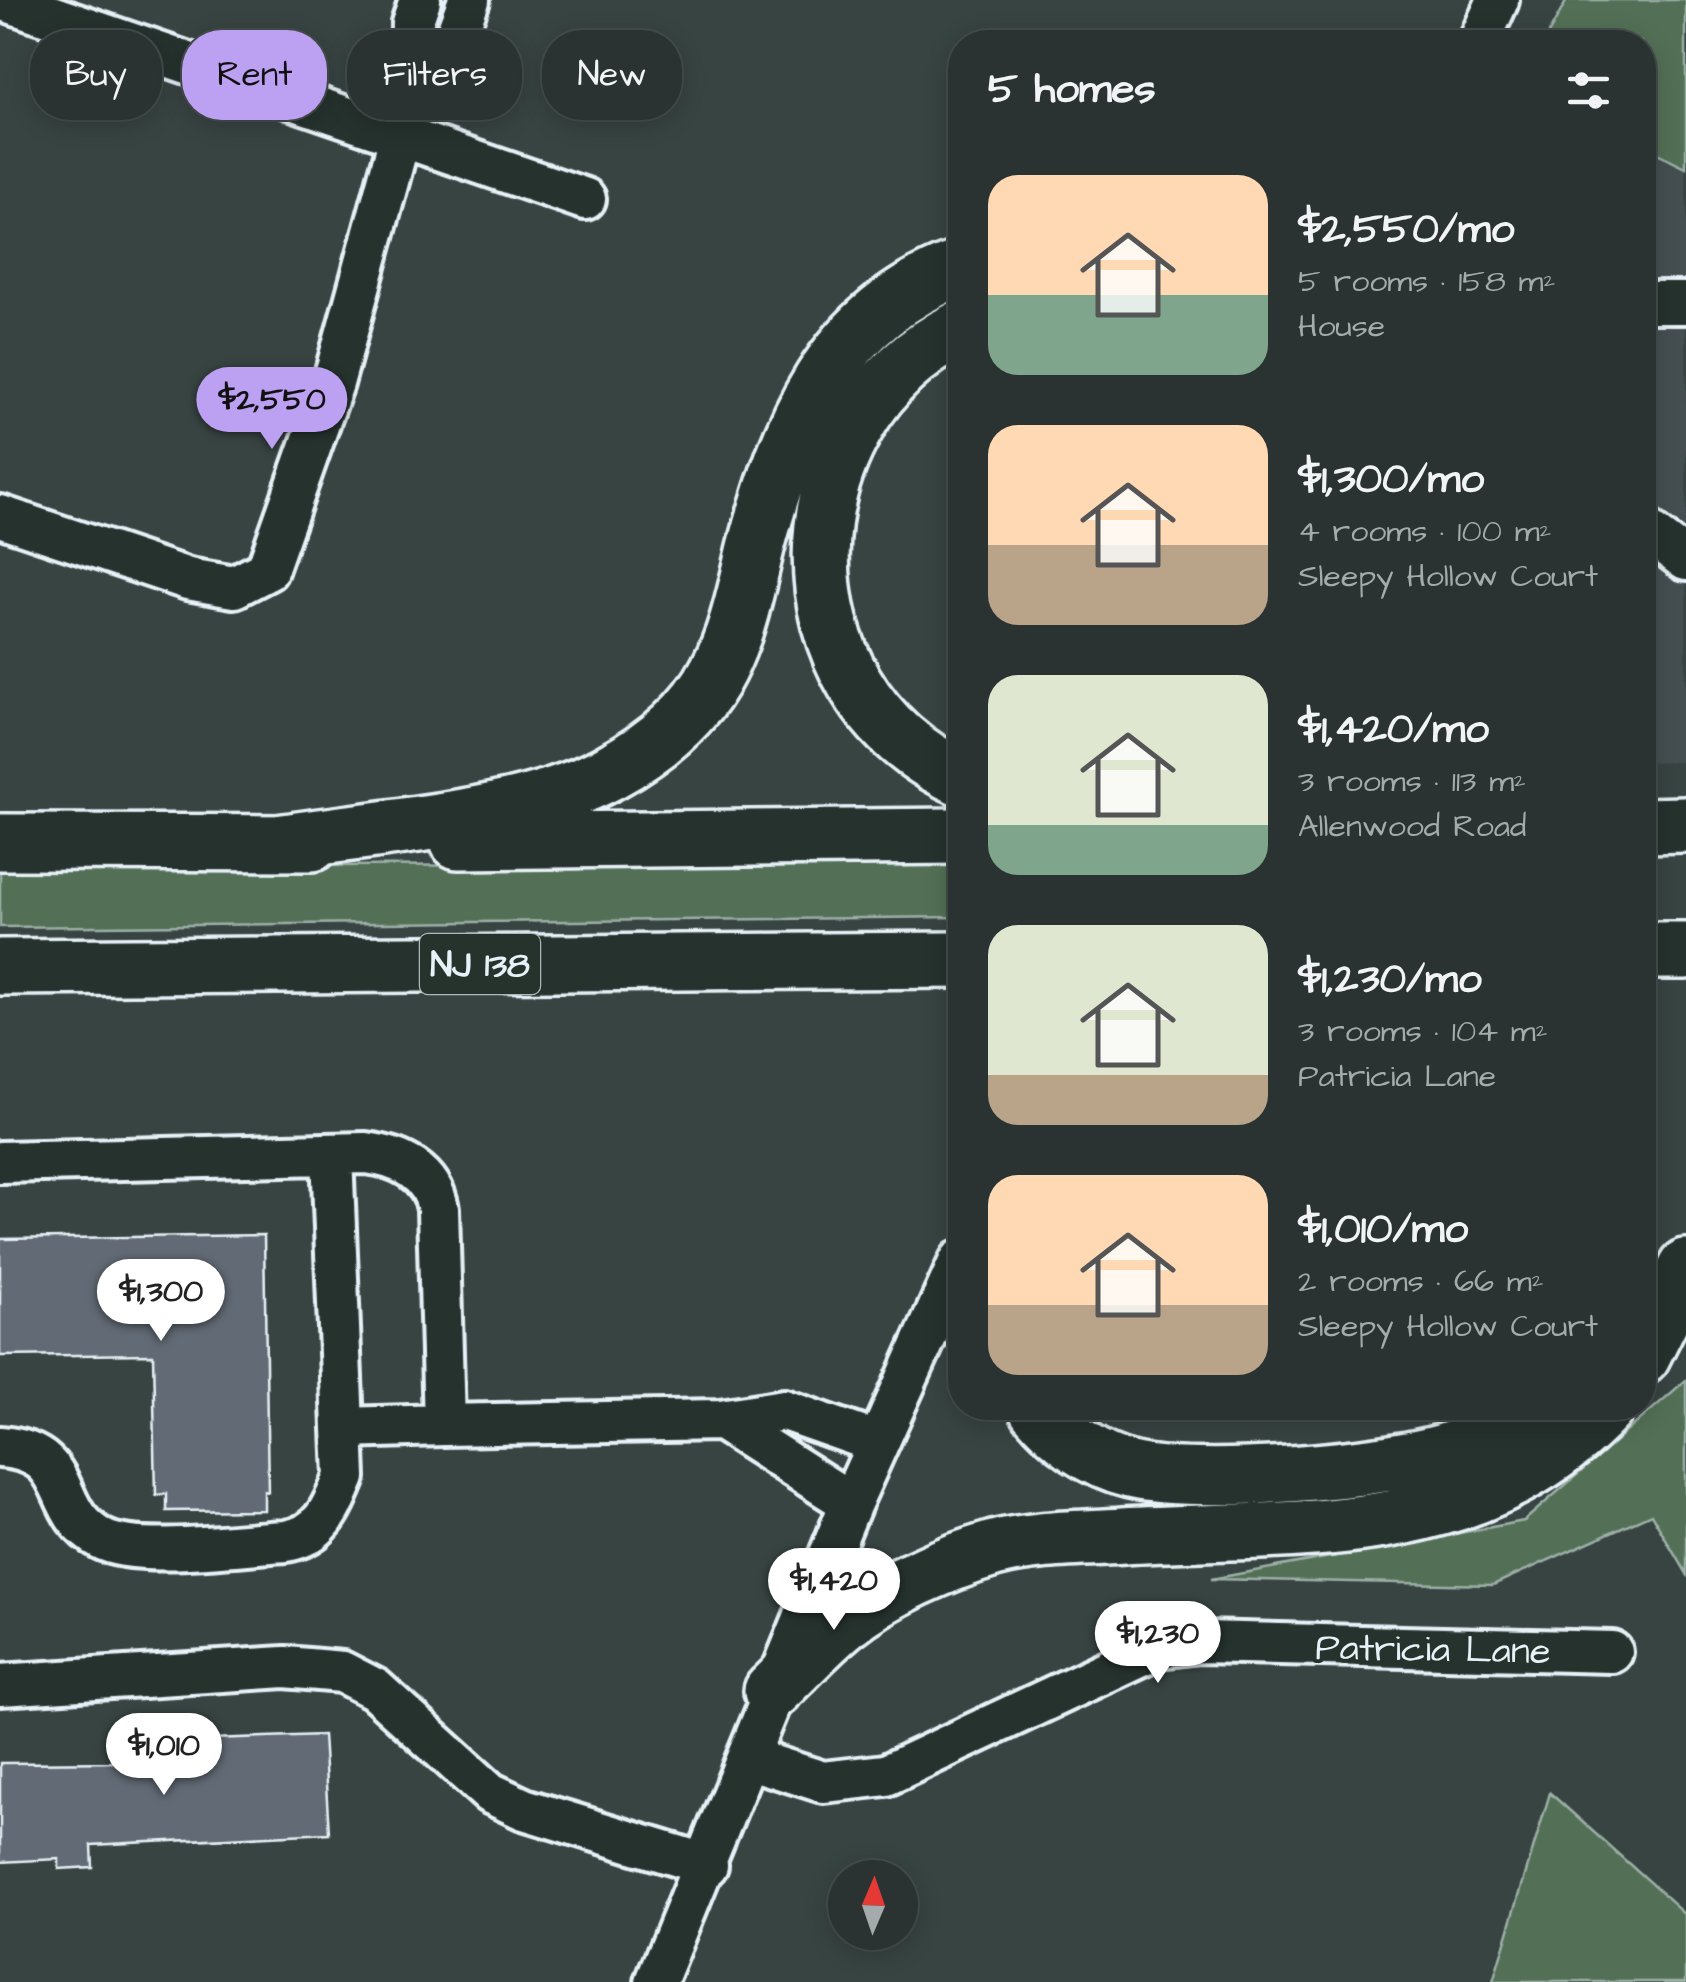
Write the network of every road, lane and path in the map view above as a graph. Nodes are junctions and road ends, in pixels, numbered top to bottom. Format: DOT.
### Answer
graph roads {
  1 [pos="4,0"];
  2 [pos="420,0"];
  3 [pos="469,0"];
  4 [pos="1498,0"];
  5 [pos="412,30"];
  6 [pos="458,30"];
  7 [pos="1484,30"];
  8 [pos="405,120"];
  9 [pos="400,137"];
  10 [pos="585,199"];
  11 [pos="948,275"];
  12 [pos="1686,302"];
  13 [pos="1656,303"];
  14 [pos="948,335"];
  15 [pos="0,516"];
  16 [pos="1656,538"];
  17 [pos="1686,560"];
  18 [pos="948,769"];
  19 [pos="1686,825"];
  20 [pos="1656,826"];
  21 [pos="948,836"];
  22 [pos="0,842"];
  23 [pos="278,843"];
  24 [pos="1656,951"];
  25 [pos="1686,951"];
  26 [pos="948,960"];
  27 [pos="0,967"];
  28 [pos="332,1154"];
  29 [pos="0,1162"];
  30 [pos="1686,1268"];
  31 [pos="948,1288"];
  32 [pos="1656,1328"];
  33 [pos="721,1420"];
  34 [pos="1049,1420"];
  35 [pos="1510,1420"];
  36 [pos="1595,1420"];
  37 [pos="444,1425"];
  38 [pos="344,1428"];
  39 [pos="878,1443"];
  40 [pos="0,1447"];
  41 [pos="851,1503"];
  42 [pos="1612,1652"];
  43 [pos="0,1685"];
  44 [pos="772,1690"];
  45 [pos="748,1758"];
  46 [pos="707,1864"];
  47 [pos="656,1982"];
  1 -- 9 [label="street"];
  2 -- 5 [label="street"];
  3 -- 6 [label="street"];
  4 -- 7 [label="street"];
  8 -- 9 [label="street"];
  9 -- 10 [label="street"];
  9 -- 15 [label="street"];
  11 -- 23 [label="highway"];
  12 -- 13 [label="street"];
  14 -- 18 [label="highway"];
  16 -- 17 [label="street"];
  19 -- 20 [label="highway"];
  21 -- 23 [label="highway"];
  22 -- 23 [label="highway"];
  24 -- 25 [label="highway"];
  26 -- 27 [label="highway, NJ 138"];
  28 -- 29 [label="street"];
  28 -- 37 [label="street"];
  28 -- 38 [label="street"];
  30 -- 32 [label="highway"];
  31 -- 39 [label="street"];
  33 -- 37 [label="street"];
  33 -- 39 [label="street"];
  33 -- 41 [label="street"];
  34 -- 35 [label="highway"];
  36 -- 44 [label="highway"];
  37 -- 38 [label="street"];
  38 -- 40 [label="street"];
  39 -- 41 [label="street"];
  41 -- 44 [label="street"];
  42 -- 45 [label="street, Patricia Lane"];
  43 -- 46 [label="street"];
  44 -- 45 [label="street"];
  45 -- 46 [label="street"];
  46 -- 47 [label="street"];
}
